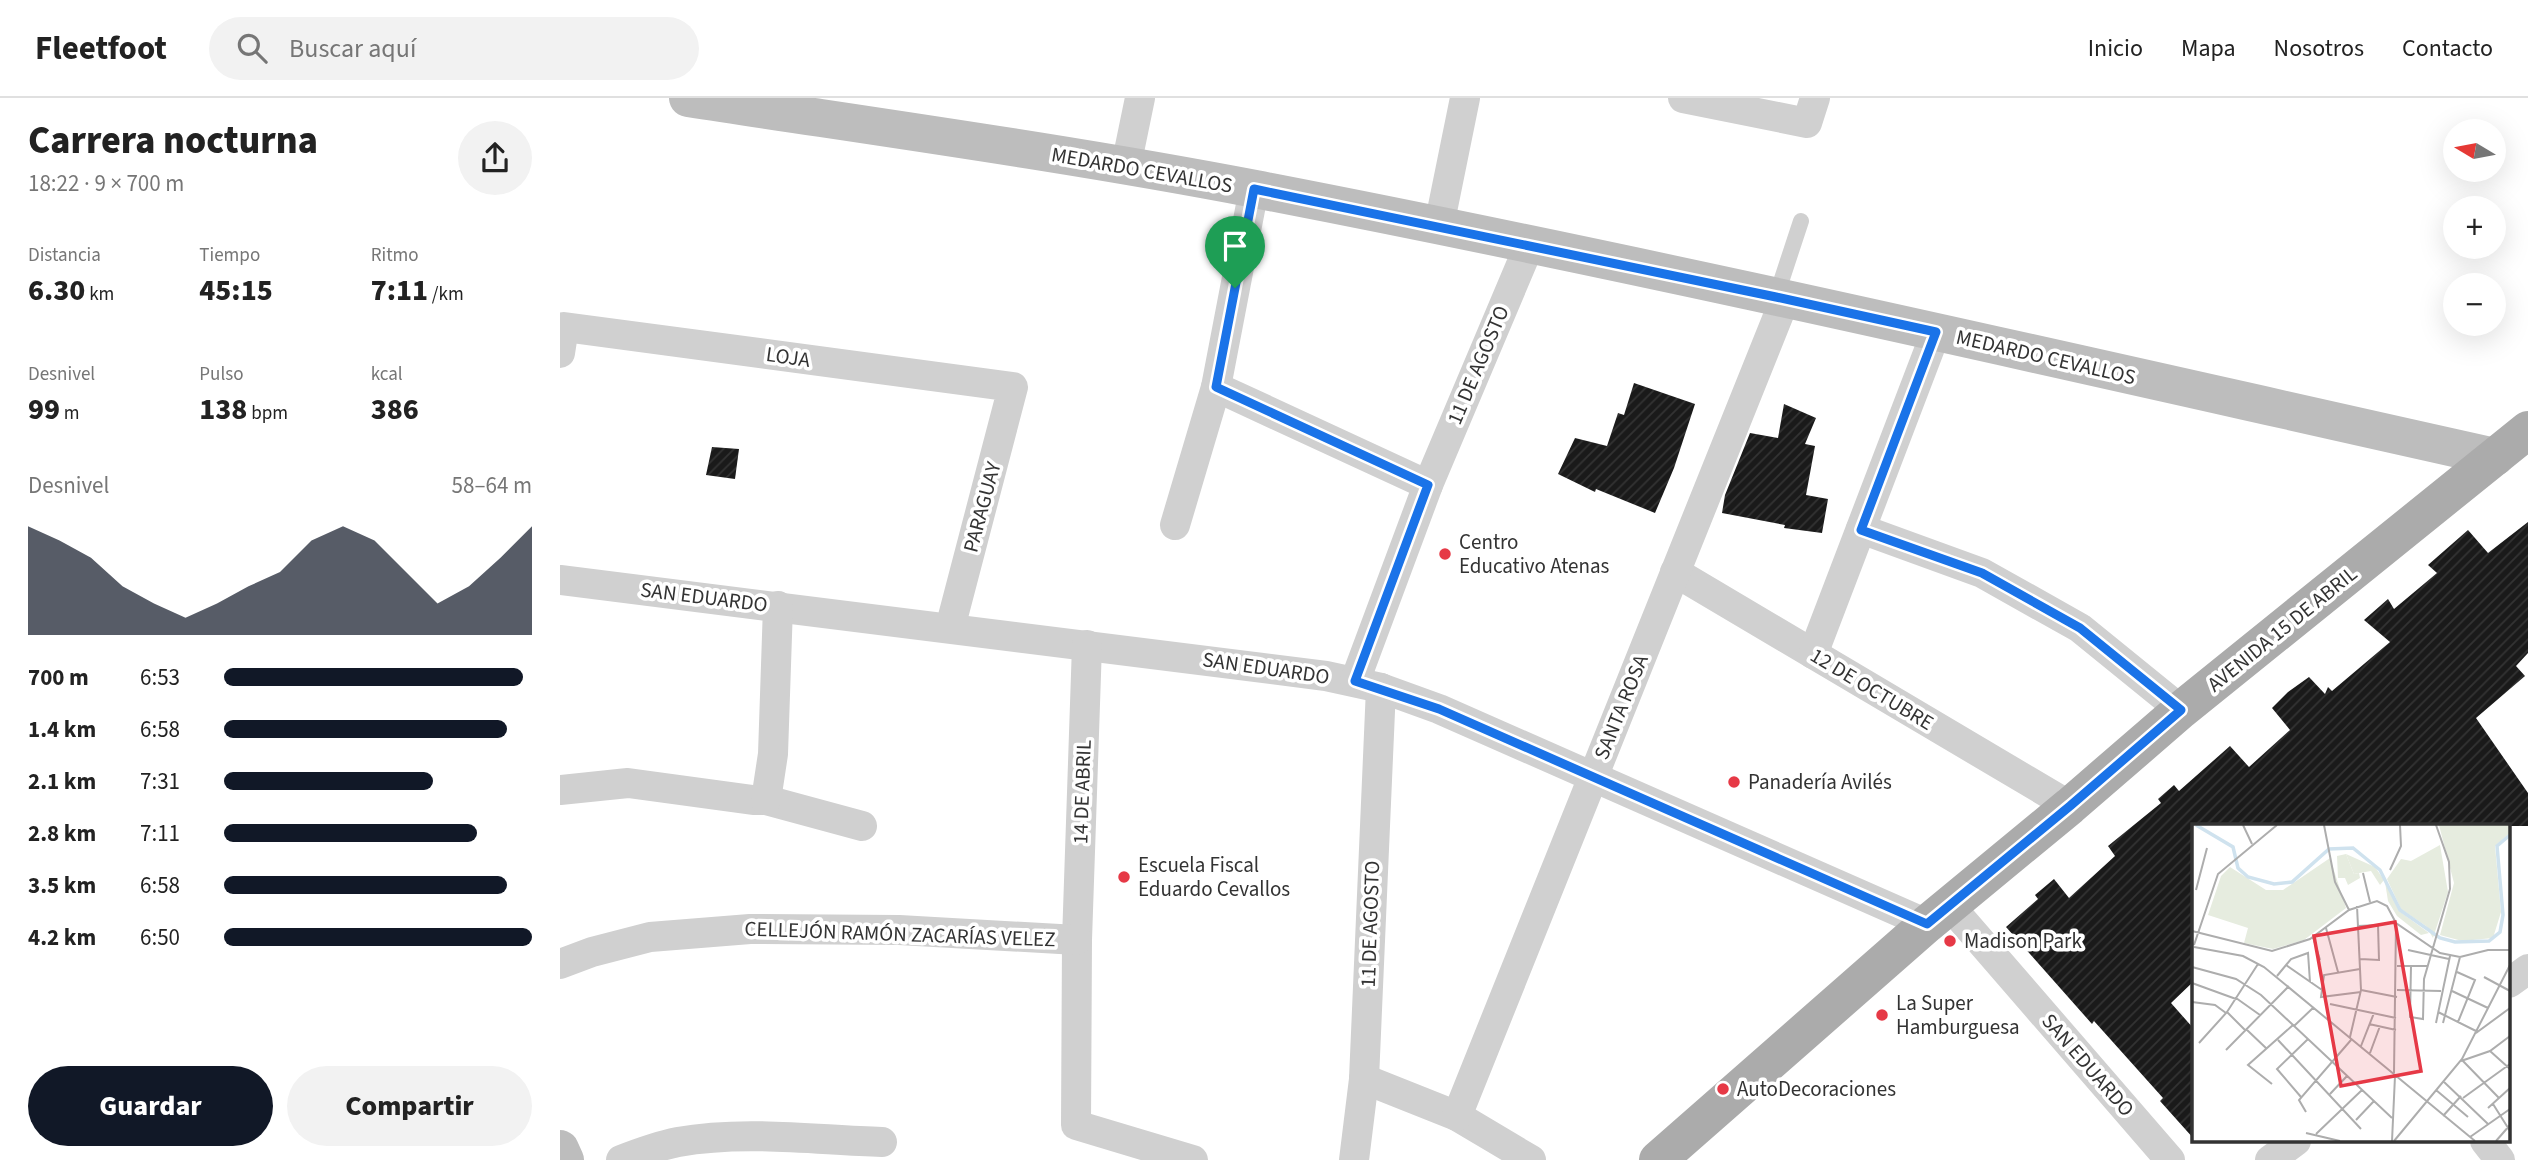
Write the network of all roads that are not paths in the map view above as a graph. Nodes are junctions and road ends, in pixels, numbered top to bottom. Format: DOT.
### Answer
graph roads {
  1 [pos="688,98"];
  2 [pos="1139,98"];
  3 [pos="1465,98"];
  4 [pos="1683,98"];
  5 [pos="1811,111"];
  6 [pos="1126,166"];
  7 [pos="1254,189"];
  8 [pos="1801,221"];
  9 [pos="1438,226"];
  10 [pos="1529,246"];
  11 [pos="1780,298"];
  12 [pos="1936,332"];
  13 [pos="562,340"];
  14 [pos="1013,387"];
  15 [pos="1216,387"];
  16 [pos="2516,445"];
  17 [pos="1428,485"];
  18 [pos="1175,525"];
  19 [pos="1861,530"];
  20 [pos="1675,572"];
  21 [pos="560,579"];
  22 [pos="778,606"];
  23 [pos="950,628"];
  24 [pos="1087,645"];
  25 [pos="1813,654"];
  26 [pos="1368,684"];
  27 [pos="2181,710"];
  28 [pos="1593,776"];
  29 [pos="560,790"];
  30 [pos="766,800"];
  31 [pos="2070,806"];
  32 [pos="862,826"];
  33 [pos="1938,915"];
  34 [pos="1077,940"];
  35 [pos="560,964"];
  36 [pos="2528,969"];
  37 [pos="2511,982"];
  38 [pos="1364,1079"];
  39 [pos="1457,1116"];
  40 [pos="882,1142"];
  41 [pos="2295,1142"];
  42 [pos="2487,1142"];
  43 [pos="560,1149"];
  44 [pos="565,1160"];
  45 [pos="621,1160"];
  46 [pos="1193,1160"];
  47 [pos="1354,1160"];
  48 [pos="1531,1160"];
  49 [pos="1658,1160"];
  50 [pos="2171,1160"];
  51 [pos="2270,1160"];
  52 [pos="2500,1160"];
  1 -- 6 [label="street, MEDARDO CEVALLOS"];
  2 -- 6 [label="street"];
  3 -- 9 [label="street"];
  4 -- 5 [label="street"];
  6 -- 7 [label="street, MEDARDO CEVALLOS"];
  7 -- 9 [label="street, MEDARDO CEVALLOS"];
  7 -- 15 [label="street"];
  8 -- 11 [label="lane"];
  9 -- 10 [label="street, MEDARDO CEVALLOS"];
  10 -- 11 [label="street, MEDARDO CEVALLOS"];
  10 -- 17 [label="street, 11 DE AGOSTO"];
  11 -- 12 [label="street, MEDARDO CEVALLOS"];
  11 -- 20 [label="street, SANTA ROSA"];
  12 -- 16 [label="street, MEDARDO CEVALLOS"];
  12 -- 19 [label="street"];
  13 -- 14 [label="street, LOJA"];
  14 -- 23 [label="street, PARAGUAY"];
  15 -- 17 [label="street"];
  15 -- 18 [label="street"];
  16 -- 27 [label="main road, AVENIDA 15 DE ABRIL"];
  17 -- 26 [label="street, 11 DE AGOSTO"];
  19 -- 25 [label="street"];
  19 -- 27 [label="street"];
  20 -- 25 [label="street, 12 DE OCTUBRE"];
  20 -- 28 [label="street, SANTA ROSA"];
  21 -- 22 [label="street, SAN EDUARDO"];
  22 -- 23 [label="street, SAN EDUARDO"];
  22 -- 30 [label="street"];
  23 -- 24 [label="street, SAN EDUARDO"];
  24 -- 26 [label="street, SAN EDUARDO"];
  24 -- 34 [label="street, 14 DE ABRIL"];
  25 -- 31 [label="street, 12 DE OCTUBRE"];
  26 -- 28 [label="street, SAN EDUARDO"];
  26 -- 38 [label="street, 11 DE AGOSTO"];
  27 -- 31 [label="main road, AVENIDA 15 DE ABRIL"];
  28 -- 33 [label="street, SAN EDUARDO"];
  28 -- 39 [label="street, SANTA ROSA"];
  29 -- 30 [label="street"];
  30 -- 32 [label="street"];
  31 -- 33 [label="main road, AVENIDA 15 DE ABRIL"];
  33 -- 49 [label="main road, AVENIDA 15 DE ABRIL"];
  33 -- 50 [label="street, SAN EDUARDO"];
  34 -- 35 [label="street, CELLEJÓN RAMÓN ZACARÍAS VELEZ"];
  34 -- 46 [label="street, 14 DE ABRIL"];
  36 -- 37 [label="street"];
  38 -- 39 [label="street"];
  38 -- 47 [label="street, 11 DE AGOSTO"];
  39 -- 48 [label="street"];
  40 -- 45 [label="street"];
  41 -- 51 [label="street"];
  42 -- 52 [label="street"];
  43 -- 44 [label="street"];
}
